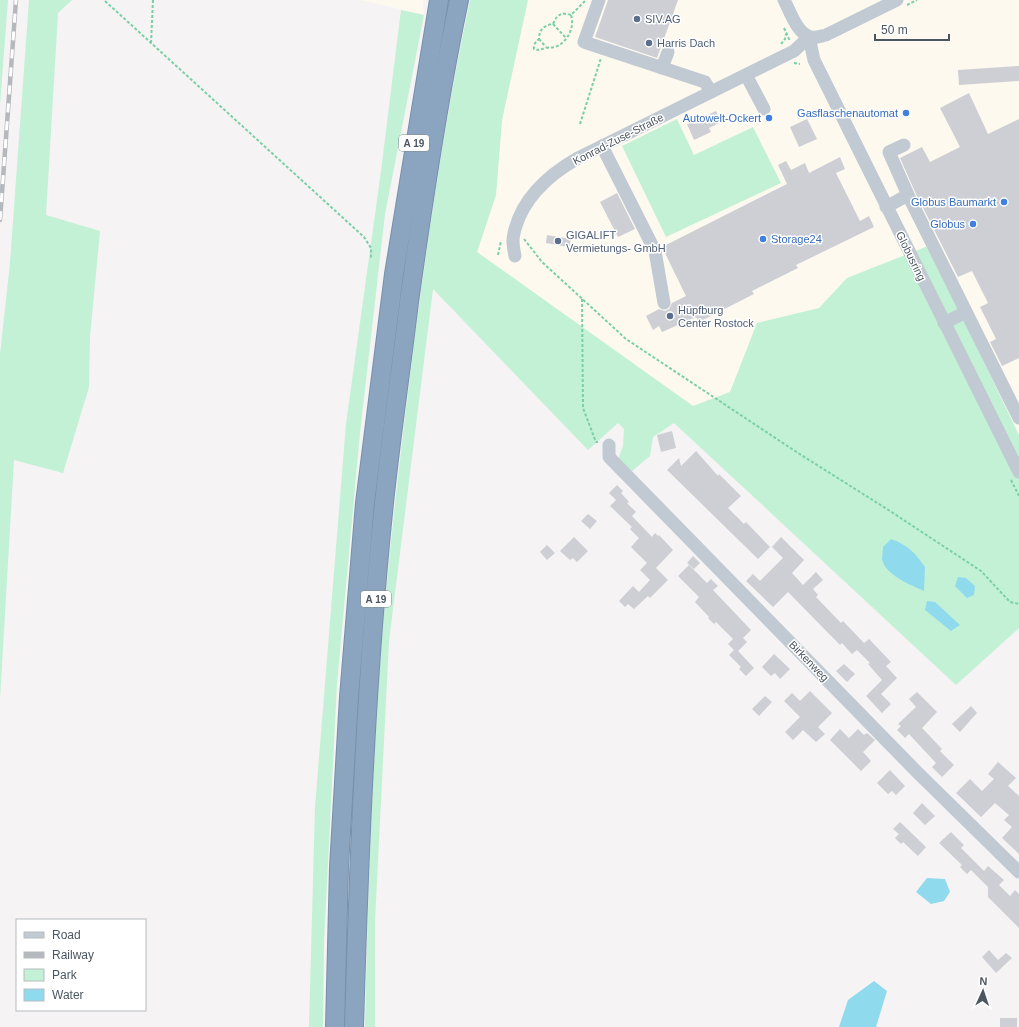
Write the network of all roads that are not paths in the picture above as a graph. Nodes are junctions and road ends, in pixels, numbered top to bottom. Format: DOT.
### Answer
graph roads {
  1 [pos="459,0"];
  2 [pos="599,0"];
  3 [pos="784,0"];
  4 [pos="897,0"];
  5 [pos="436,4"];
  6 [pos="799,33"];
  7 [pos="668,52"];
  8 [pos="662,68"];
  9 [pos="746,75"];
  10 [pos="711,92"];
  11 [pos="764,109"];
  12 [pos="904,145"];
  13 [pos="602,146"];
  14 [pos="908,195"];
  15 [pos="886,207"];
  16 [pos="515,256"];
  17 [pos="664,303"];
  18 [pos="966,312"];
  19 [pos="944,323"];
  20 [pos="1019,418"];
  21 [pos="609,445"];
  22 [pos="1019,472"];
  23 [pos="1019,872"];
  24 [pos="335,1027"];
  25 [pos="354,1027"];
  1 -- 25 [label="highway, A 19"];
  2 -- 8 [label="street"];
  3 -- 6 [label="street, Globusring"];
  4 -- 6 [label="street"];
  5 -- 24 [label="highway, A 19"];
  6 -- 9 [label="street, Konrad-Zuse-Straße"];
  6 -- 15 [label="street, Globusring"];
  7 -- 8 [label="street"];
  8 -- 10 [label="street"];
  9 -- 10 [label="street, Konrad-Zuse-Straße"];
  9 -- 11 [label="street"];
  10 -- 13 [label="street, Konrad-Zuse-Straße"];
  12 -- 14 [label="street"];
  13 -- 16 [label="street, Konrad-Zuse-Straße"];
  13 -- 17 [label="street"];
  14 -- 15 [label="street"];
  14 -- 18 [label="street"];
  15 -- 19 [label="street, Globusring"];
  18 -- 19 [label="street"];
  18 -- 20 [label="street"];
  19 -- 22 [label="street, Globusring"];
  21 -- 23 [label="street, Birkenweg"];
}
